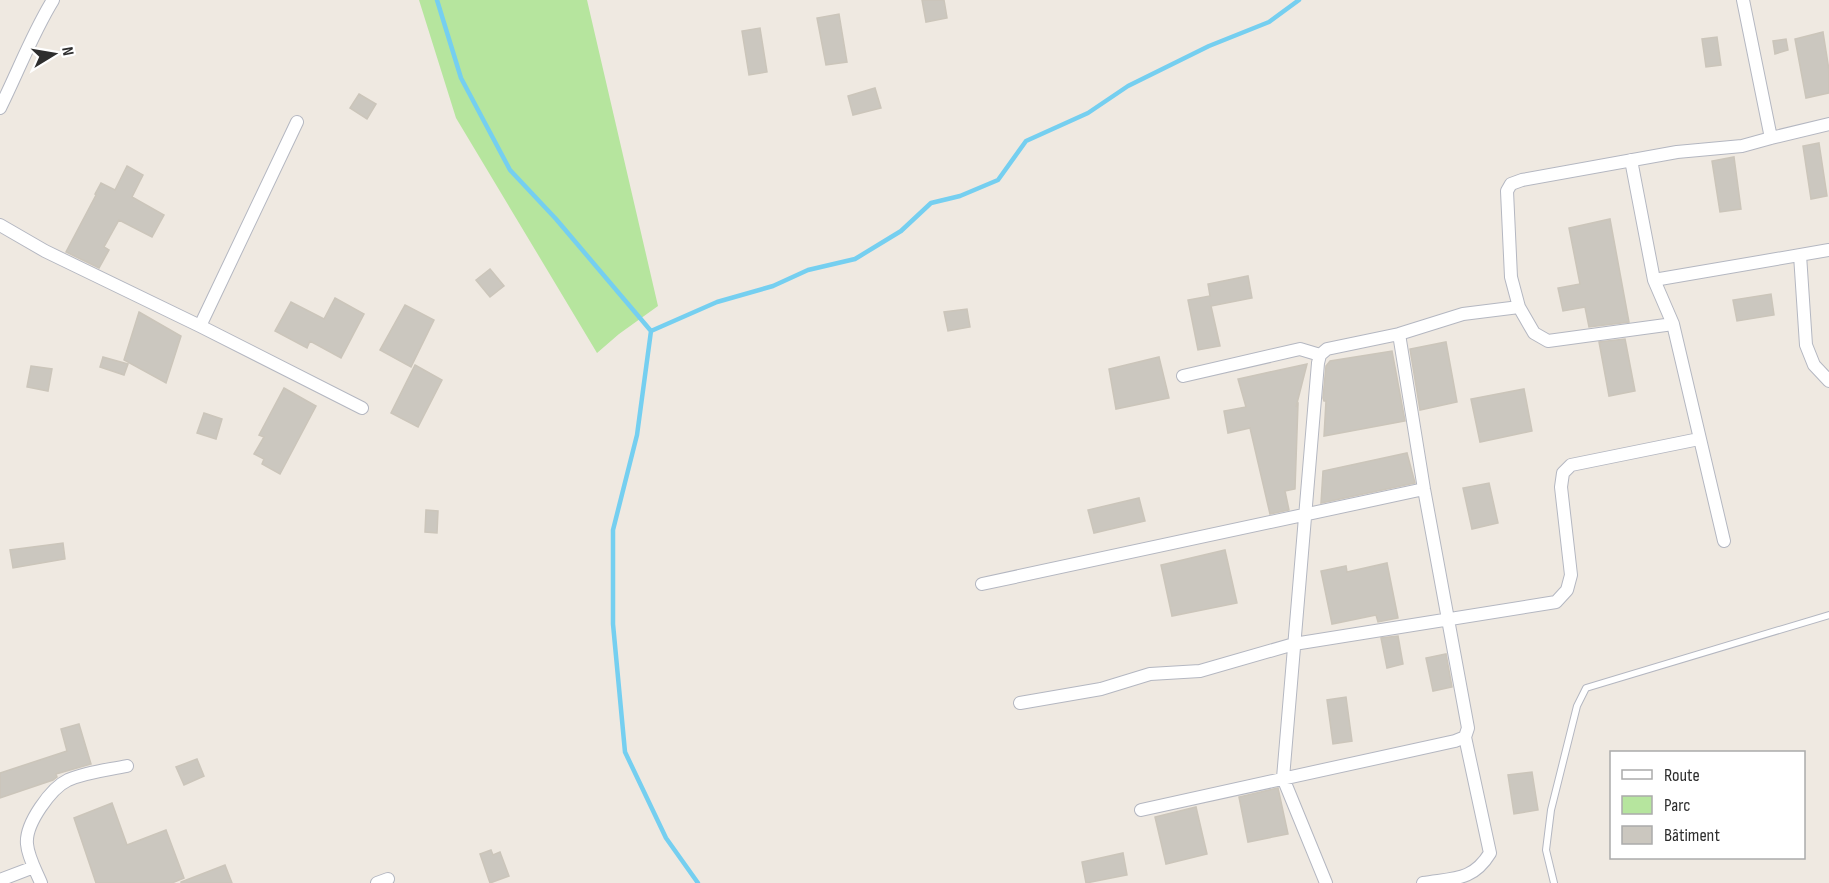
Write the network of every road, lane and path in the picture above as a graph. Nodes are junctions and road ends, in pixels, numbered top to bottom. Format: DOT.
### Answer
graph roads {
  1 [pos="52,0"];
  2 [pos="1743,0"];
  3 [pos="0,108"];
  4 [pos="297,122"];
  5 [pos="1829,124"];
  6 [pos="1771,138"];
  7 [pos="1631,160"];
  8 [pos="0,225"];
  9 [pos="1829,250"];
  10 [pos="1800,255"];
  11 [pos="1654,280"];
  12 [pos="1520,307"];
  13 [pos="1673,324"];
  14 [pos="200,326"];
  15 [pos="1400,334"];
  16 [pos="1320,356"];
  17 [pos="1183,376"];
  18 [pos="1829,381"];
  19 [pos="362,408"];
  20 [pos="1699,439"];
  21 [pos="1424,489"];
  22 [pos="1305,514"];
  23 [pos="1724,541"];
  24 [pos="982,584"];
  25 [pos="1829,615"];
  26 [pos="1448,619"];
  27 [pos="1294,644"];
  28 [pos="1020,703"];
  29 [pos="1465,737"];
  30 [pos="127,766"];
  31 [pos="1283,778"];
  32 [pos="1141,810"];
  33 [pos="34,867"];
  34 [pos="0,880"];
  35 [pos="41,883"];
  36 [pos="1326,883"];
  37 [pos="1423,883"];
  38 [pos="1554,883"];
  1 -- 3 [label="street"];
  2 -- 6 [label="street"];
  4 -- 14 [label="street"];
  5 -- 6 [label="street"];
  6 -- 7 [label="street"];
  7 -- 11 [label="street"];
  7 -- 12 [label="street"];
  8 -- 14 [label="street"];
  9 -- 10 [label="street"];
  10 -- 11 [label="street"];
  10 -- 18 [label="street"];
  11 -- 13 [label="street"];
  12 -- 13 [label="street"];
  12 -- 15 [label="street"];
  13 -- 20 [label="street"];
  14 -- 19 [label="street"];
  15 -- 16 [label="street"];
  15 -- 21 [label="street"];
  16 -- 17 [label="street"];
  16 -- 22 [label="street"];
  20 -- 23 [label="street"];
  20 -- 26 [label="street"];
  21 -- 22 [label="street"];
  21 -- 26 [label="street"];
  22 -- 24 [label="street"];
  22 -- 27 [label="street"];
  25 -- 38 [label="lane"];
  26 -- 27 [label="street"];
  26 -- 29 [label="street"];
  27 -- 28 [label="street"];
  27 -- 31 [label="street"];
  29 -- 31 [label="street"];
  29 -- 37 [label="street"];
  30 -- 33 [label="street"];
  31 -- 32 [label="street"];
  31 -- 36 [label="street"];
  33 -- 34 [label="street"];
  33 -- 35 [label="street"];
}
